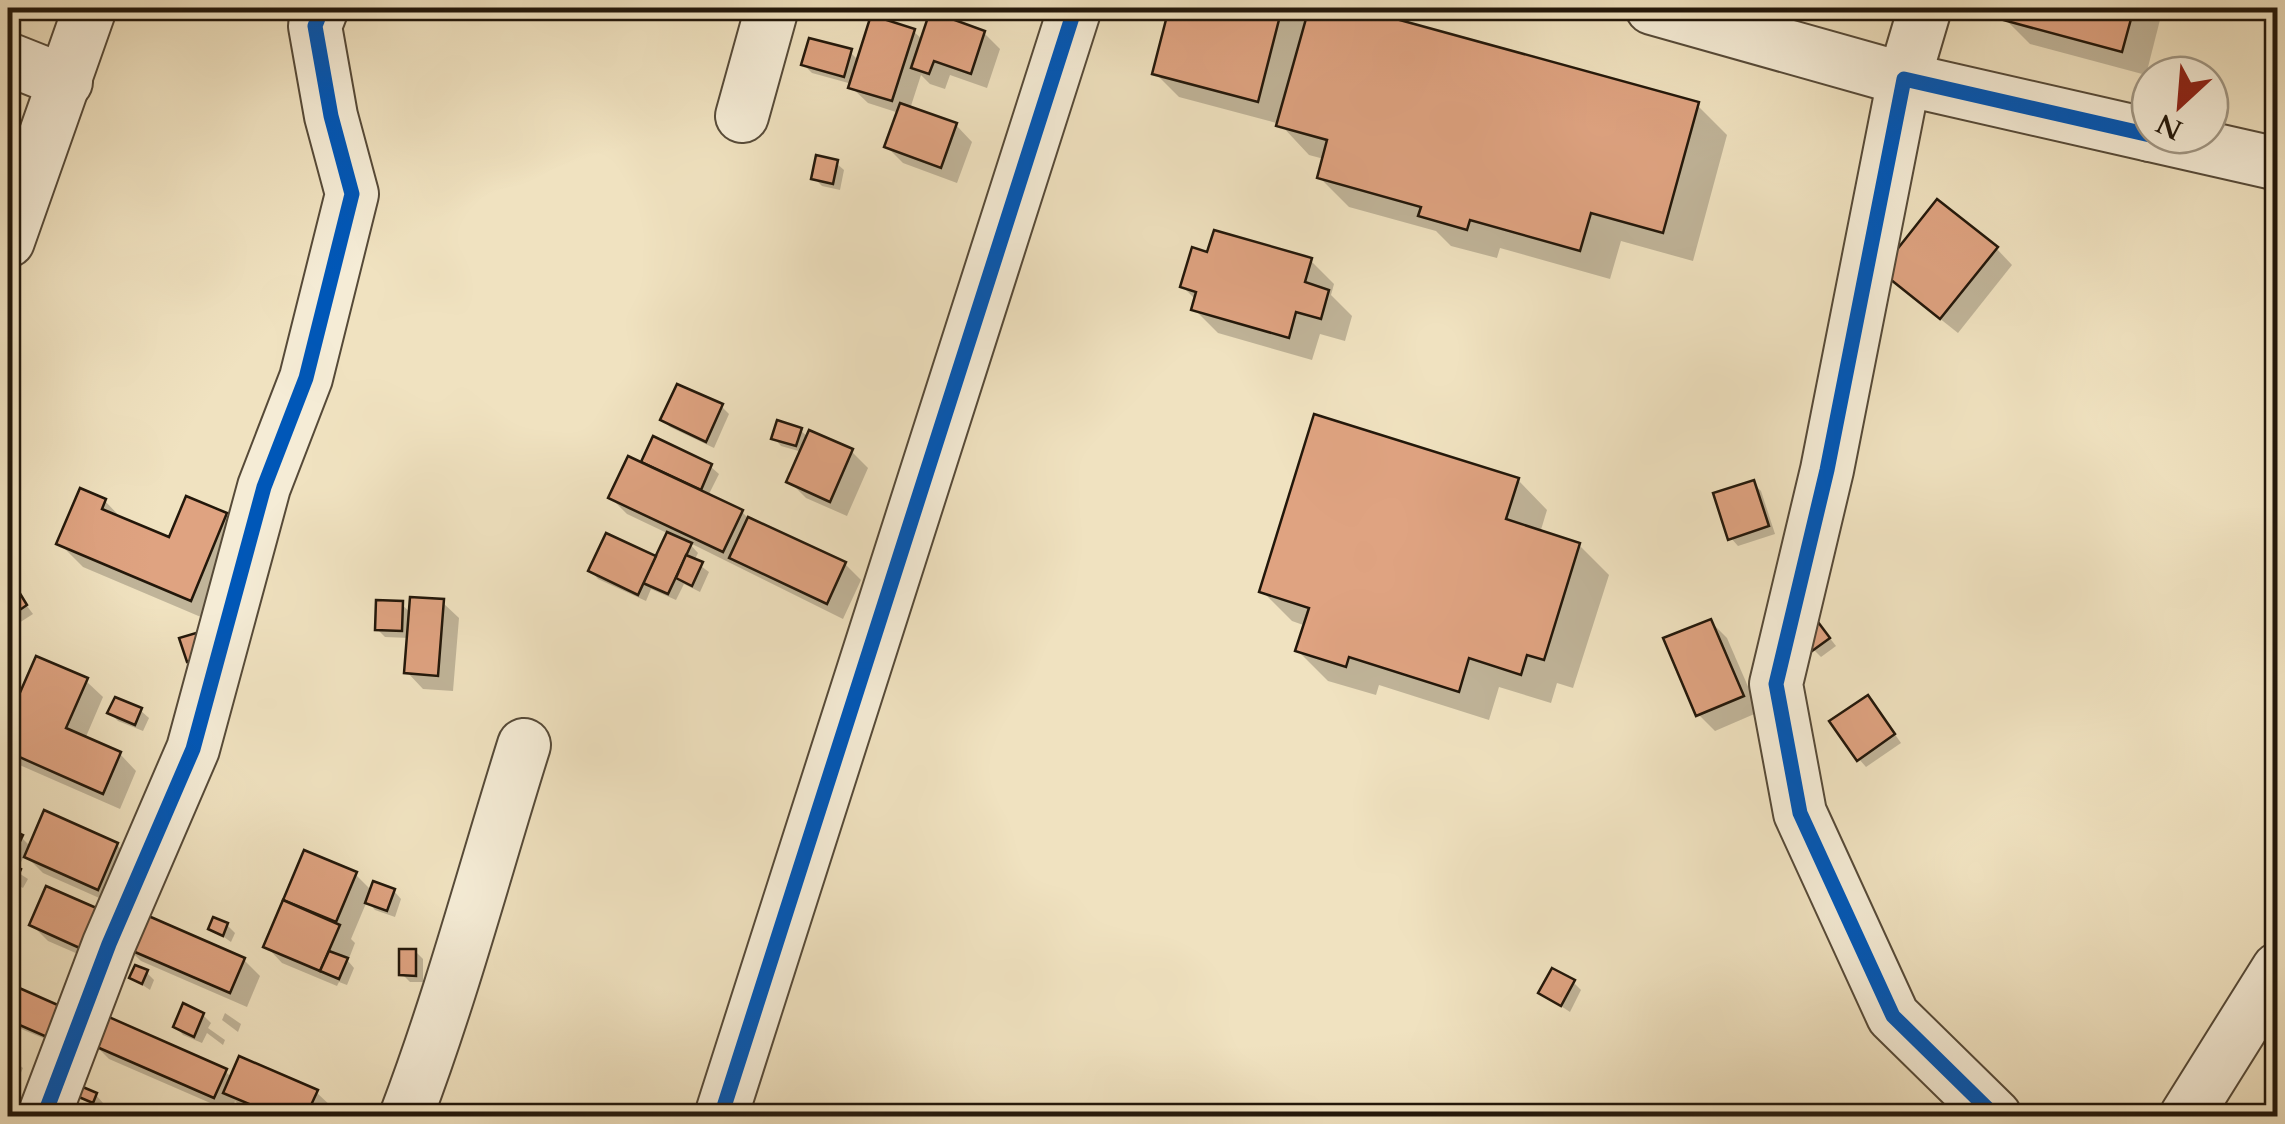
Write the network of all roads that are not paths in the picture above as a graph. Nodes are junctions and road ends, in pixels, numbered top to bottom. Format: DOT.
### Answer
graph roads {
  1 [pos="90,8"];
  2 [pos="322,8"];
  3 [pos="772,8"];
  4 [pos="1075,8"];
  5 [pos="1652,8"];
  6 [pos="1925,8"];
  7 [pos="8,59"];
  8 [pos="1904,79"];
  9 [pos="66,82"];
  10 [pos="742,116"];
  11 [pos="2130,130"];
  12 [pos="2230,153"];
  13 [pos="2278,164"];
  14 [pos="8,241"];
  15 [pos="524,745"];
  16 [pos="2278,970"];
  17 [pos="44,1116"];
  18 [pos="406,1116"];
  19 [pos="720,1116"];
  20 [pos="1995,1116"];
  21 [pos="2186,1116"];
  1 -- 9 [label="street"];
  2 -- 17 [label="street"];
  3 -- 10 [label="street"];
  4 -- 19 [label="street"];
  5 -- 8 [label="street"];
  6 -- 8 [label="street"];
  7 -- 9 [label="street"];
  8 -- 11 [label="street"];
  8 -- 20 [label="street"];
  9 -- 14 [label="street"];
  12 -- 13 [label="street"];
  15 -- 18 [label="street"];
  16 -- 21 [label="street"];
}
